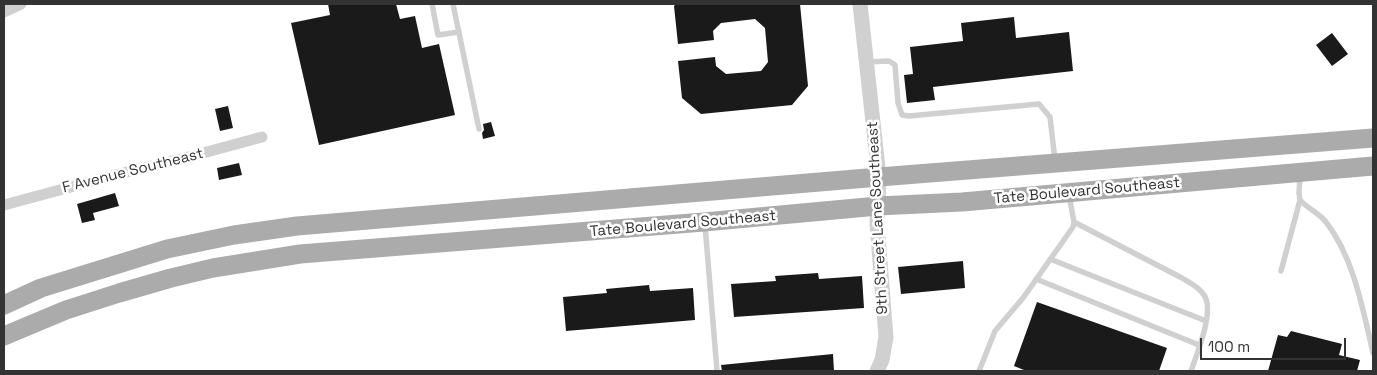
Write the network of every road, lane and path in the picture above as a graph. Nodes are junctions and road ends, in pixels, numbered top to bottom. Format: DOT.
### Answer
graph roads {
  1 [pos="21,4"];
  2 [pos="432,4"];
  3 [pos="453,4"];
  4 [pos="860,4"];
  5 [pos="4,12"];
  6 [pos="459,32"];
  7 [pos="866,62"];
  8 [pos="479,129"];
  9 [pos="262,137"];
  10 [pos="1373,138"];
  11 [pos="1055,162"];
  12 [pos="1373,166"];
  13 [pos="1300,173"];
  14 [pos="879,177"];
  15 [pos="1069,193"];
  16 [pos="1300,200"];
  17 [pos="4,205"];
  18 [pos="878,206"];
  19 [pos="704,222"];
  20 [pos="1074,222"];
  21 [pos="1050,259"];
  22 [pos="1281,271"];
  23 [pos="1036,279"];
  24 [pos="4,305"];
  25 [pos="1206,321"];
  26 [pos="4,336"];
  27 [pos="1199,345"];
  28 [pos="1373,353"];
  29 [pos="717,371"];
  30 [pos="877,371"];
  31 [pos="979,371"];
  32 [pos="1191,371"];
  1 -- 5 [label="street"];
  2 -- 6 [label="lane"];
  3 -- 6 [label="lane"];
  4 -- 7 [label="street, 9th Street Lane Southeast"];
  6 -- 8 [label="lane"];
  7 -- 11 [label="lane"];
  7 -- 14 [label="street, 9th Street Lane Southeast"];
  9 -- 17 [label="street, F Avenue Southeast"];
  10 -- 11 [label="main road, Tate Boulevard Southeast"];
  11 -- 14 [label="main road, Tate Boulevard Southeast"];
  12 -- 13 [label="main road, Tate Boulevard Southeast"];
  13 -- 15 [label="main road, Tate Boulevard Southeast"];
  13 -- 16 [label="lane"];
  14 -- 18 [label="street, 9th Street Lane Southeast"];
  14 -- 24 [label="main road, Tate Boulevard Southeast"];
  15 -- 18 [label="main road, Tate Boulevard Southeast"];
  15 -- 20 [label="lane"];
  16 -- 22 [label="lane"];
  16 -- 28 [label="lane"];
  18 -- 19 [label="main road, Tate Boulevard Southeast"];
  18 -- 30 [label="street, 9th Street Lane Southeast"];
  19 -- 26 [label="main road, Tate Boulevard Southeast"];
  19 -- 29 [label="lane"];
  20 -- 21 [label="lane"];
  20 -- 25 [label="lane"];
  21 -- 23 [label="lane"];
  21 -- 25 [label="lane"];
  23 -- 27 [label="lane"];
  23 -- 31 [label="lane"];
  25 -- 27 [label="lane"];
  27 -- 32 [label="lane"];
}
